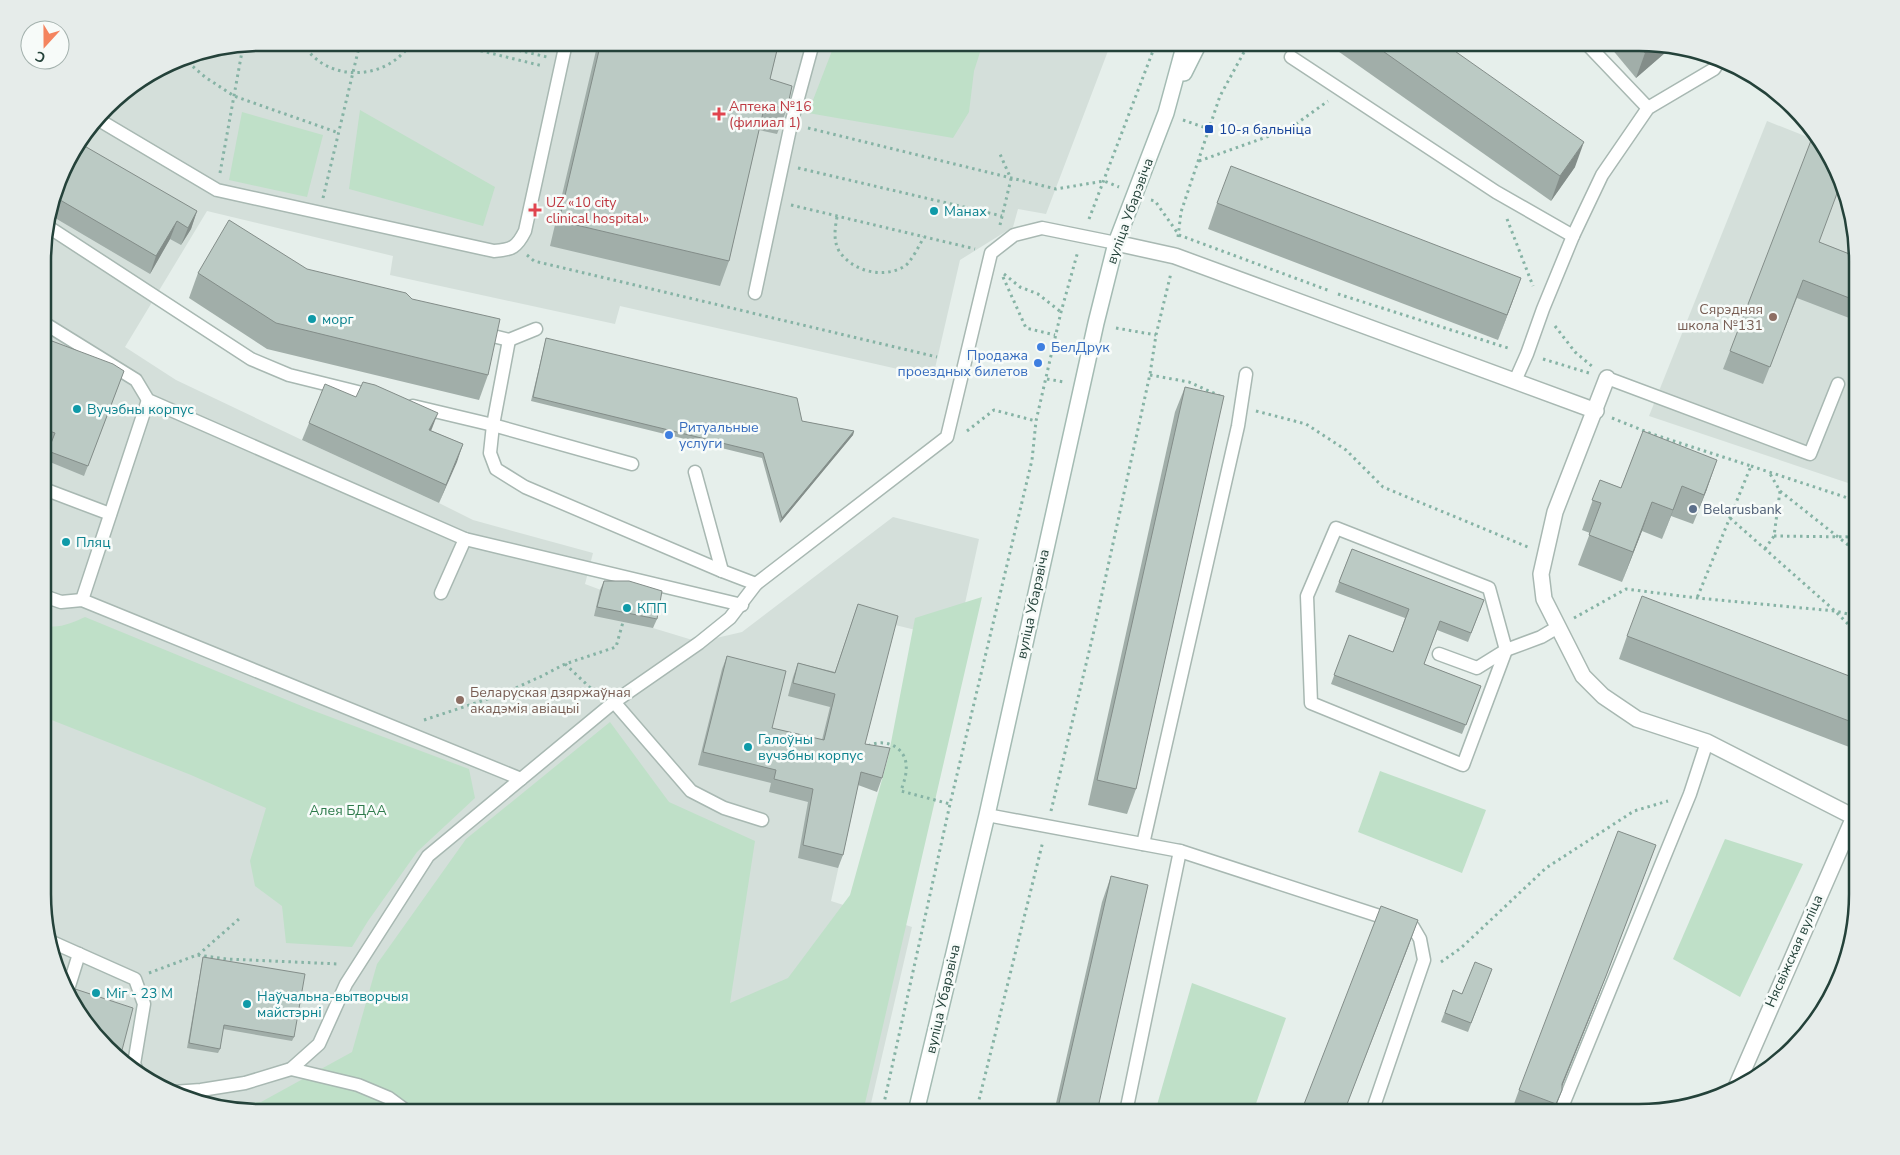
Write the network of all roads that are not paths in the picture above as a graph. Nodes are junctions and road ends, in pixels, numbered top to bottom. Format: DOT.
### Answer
graph roads {
  1 [pos="564,51"];
  2 [pos="811,51"];
  3 [pos="1183,51"];
  4 [pos="1195,51"];
  5 [pos="1594,51"];
  6 [pos="1291,57"];
  7 [pos="1716,66"];
  8 [pos="1168,108"];
  9 [pos="1648,108"];
  10 [pos="104,122"];
  11 [pos="53,231"];
  12 [pos="1573,236"];
  13 [pos="1116,243"];
  14 [pos="755,293"];
  15 [pos="51,327"];
  16 [pos="536,329"];
  17 [pos="471,331"];
  18 [pos="509,340"];
  19 [pos="1246,374"];
  20 [pos="1608,378"];
  21 [pos="1515,381"];
  22 [pos="1838,384"];
  23 [pos="386,399"];
  24 [pos="148,400"];
  25 [pos="406,404"];
  26 [pos="1596,411"];
  27 [pos="493,425"];
  28 [pos="632,464"];
  29 [pos="695,472"];
  30 [pos="51,492"];
  31 [pos="110,514"];
  32 [pos="465,539"];
  33 [pos="722,571"];
  34 [pos="756,584"];
  35 [pos="441,592"];
  36 [pos="51,598"];
  37 [pos="82,600"];
  38 [pos="742,605"];
  39 [pos="1558,627"];
  40 [pos="1506,650"];
  41 [pos="1439,654"];
  42 [pos="612,704"];
  43 [pos="1707,742"];
  44 [pos="521,779"];
  45 [pos="1849,814"];
  46 [pos="987,815"];
  47 [pos="762,820"];
  48 [pos="1849,828"];
  49 [pos="1143,844"];
  50 [pos="1180,851"];
  51 [pos="57,944"];
  52 [pos="80,954"];
  53 [pos="71,981"];
  54 [pos="135,1061"];
  55 [pos="291,1069"];
  56 [pos="1740,1078"];
  57 [pos="189,1091"];
  58 [pos="397,1104"];
  59 [pos="918,1104"];
  60 [pos="1128,1104"];
  61 [pos="1375,1104"];
  62 [pos="1563,1104"];
  1 -- 10 [label="lane"];
  2 -- 14 [label="lane"];
  3 -- 8 [label="street, вуліца Убарэвіча"];
  4 -- 8 [label="street, вуліца Убарэвіча"];
  5 -- 9 [label="lane"];
  6 -- 12 [label="lane"];
  7 -- 9 [label="lane"];
  8 -- 13 [label="street, вуліца Убарэвіча"];
  9 -- 12 [label="lane"];
  11 -- 23 [label="lane"];
  12 -- 21 [label="lane"];
  13 -- 21 [label="street"];
  13 -- 34 [label="lane"];
  13 -- 46 [label="street, вуліца Убарэвіча"];
  15 -- 24 [label="lane"];
  16 -- 18 [label="lane"];
  17 -- 18 [label="lane"];
  18 -- 27 [label="lane"];
  19 -- 49 [label="lane"];
  20 -- 22 [label="lane"];
  20 -- 26 [label="street"];
  21 -- 26 [label="street"];
  24 -- 31 [label="lane"];
  24 -- 32 [label="lane"];
  25 -- 27 [label="lane"];
  26 -- 39 [label="street"];
  27 -- 28 [label="lane"];
  27 -- 33 [label="lane"];
  29 -- 33 [label="lane"];
  30 -- 31 [label="lane"];
  31 -- 37 [label="lane"];
  32 -- 35 [label="lane"];
  32 -- 38 [label="lane"];
  33 -- 34 [label="lane"];
  34 -- 38 [label="lane"];
  36 -- 37 [label="lane"];
  37 -- 44 [label="lane"];
  38 -- 42 [label="lane"];
  39 -- 40 [label="lane"];
  39 -- 43 [label="street"];
  40 -- 40 [label="lane"];
  40 -- 41 [label="lane"];
  42 -- 44 [label="lane"];
  42 -- 47 [label="lane"];
  43 -- 45 [label="street, Нясвіжская вуліца"];
  43 -- 62 [label="lane"];
  44 -- 55 [label="lane"];
  46 -- 49 [label="lane"];
  46 -- 59 [label="street, вуліца Убарэвіча"];
  48 -- 56 [label="street, Нясвіжская вуліца"];
  49 -- 50 [label="lane"];
  50 -- 60 [label="lane"];
  50 -- 61 [label="lane"];
  51 -- 52 [label="lane"];
  52 -- 53 [label="lane"];
  52 -- 54 [label="lane"];
  55 -- 57 [label="lane"];
  55 -- 58 [label="lane"];
}
